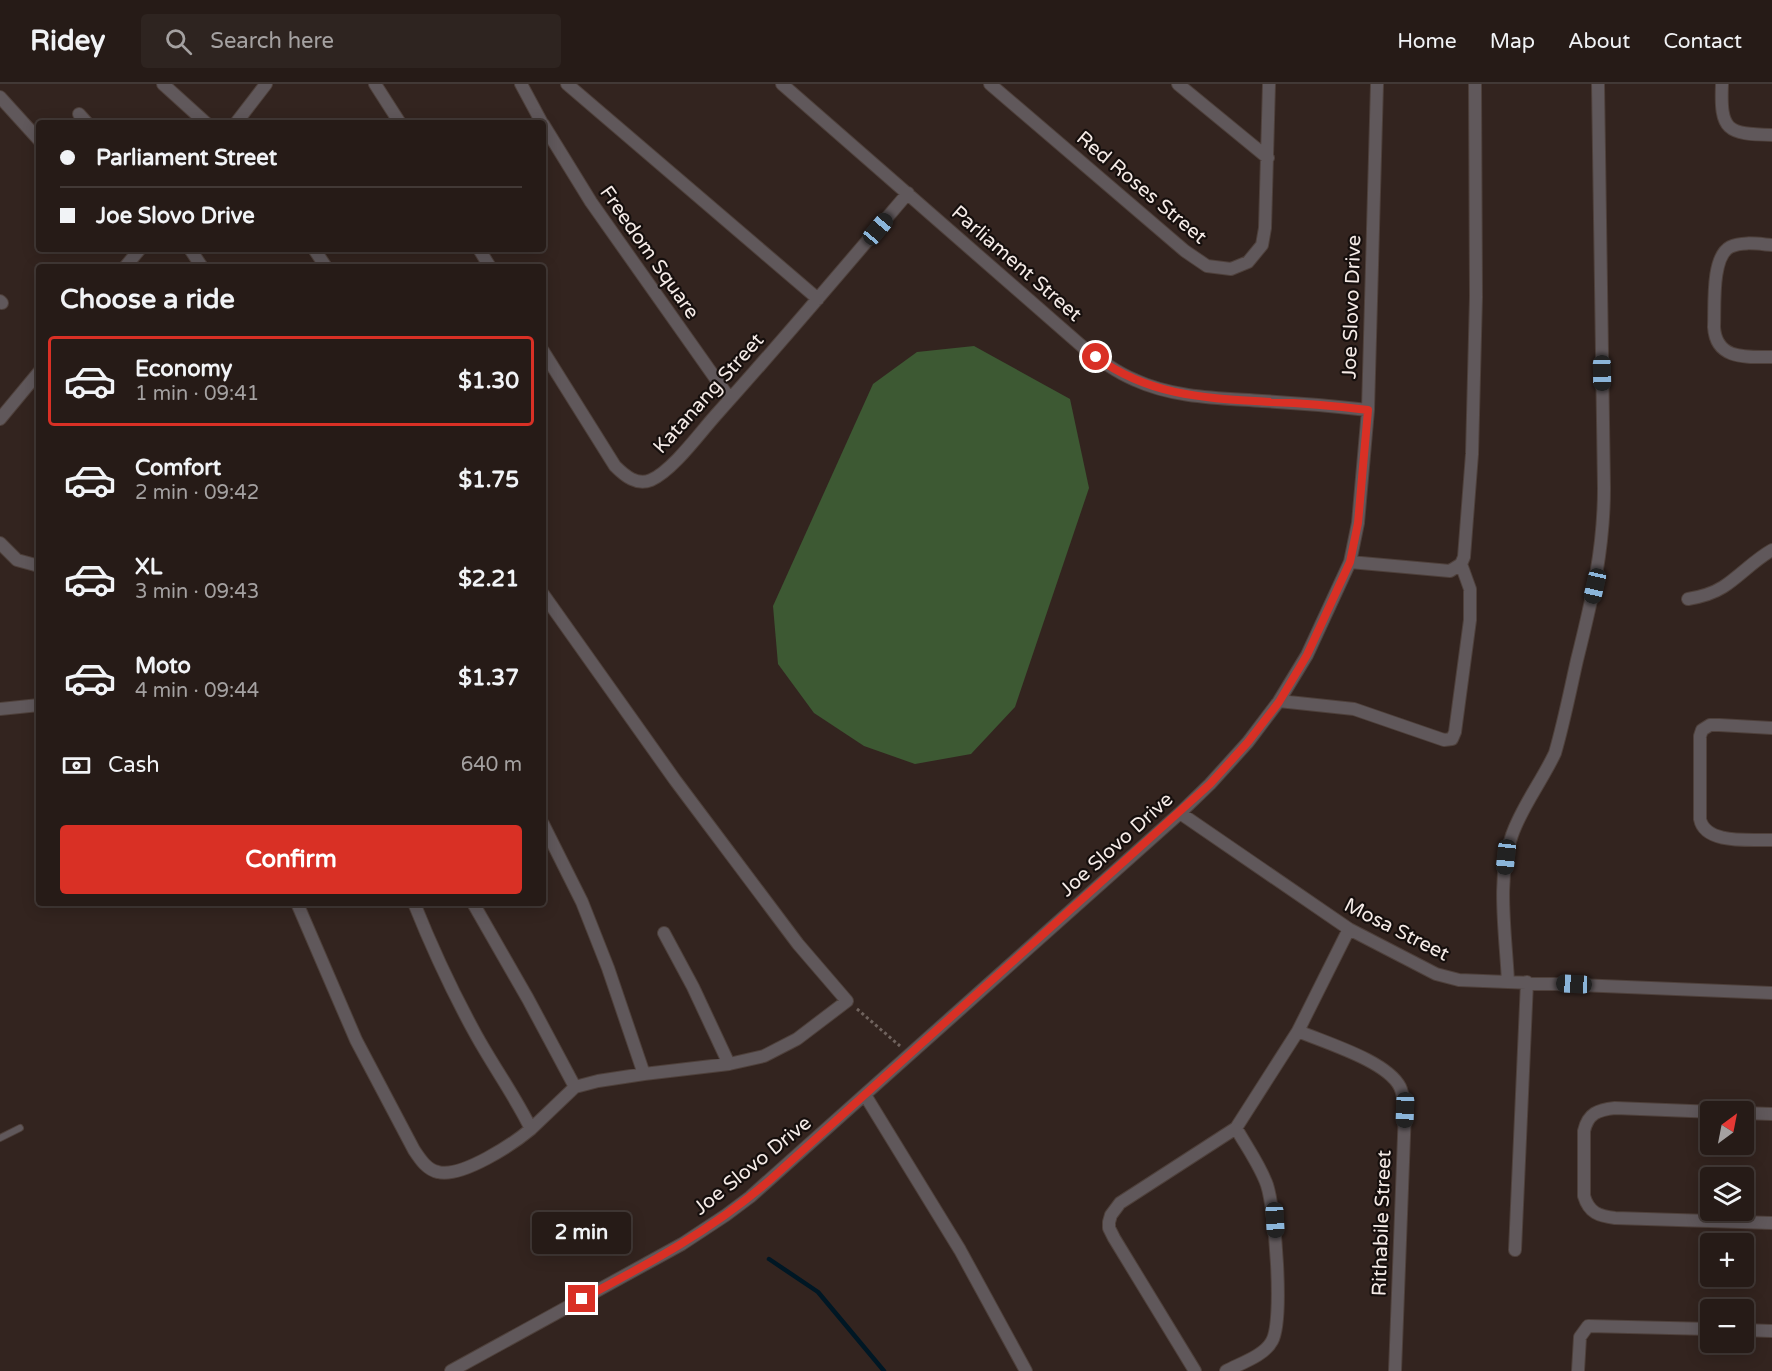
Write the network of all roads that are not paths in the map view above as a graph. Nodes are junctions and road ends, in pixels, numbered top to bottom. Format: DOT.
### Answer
graph roads {
  1 [pos="163,84"];
  2 [pos="266,84"];
  3 [pos="375,84"];
  4 [pos="521,84"];
  5 [pos="567,84"];
  6 [pos="782,84"];
  7 [pos="990,84"];
  8 [pos="1178,84"];
  9 [pos="1269,84"];
  10 [pos="1377,84"];
  11 [pos="1475,84"];
  12 [pos="1598,84"];
  13 [pos="1722,84"];
  14 [pos="0,97"];
  15 [pos="203,120"];
  16 [pos="238,120"];
  17 [pos="398,120"];
  18 [pos="541,120"];
  19 [pos="546,129"];
  20 [pos="1772,135"];
  21 [pos="36,137"];
  22 [pos="1268,158"];
  23 [pos="908,194"];
  24 [pos="1772,245"];
  25 [pos="138,252"];
  26 [pos="128,264"];
  27 [pos="818,299"];
  28 [pos="546,356"];
  29 [pos="1772,357"];
  30 [pos="36,376"];
  31 [pos="730,399"];
  32 [pos="1368,410"];
  33 [pos="0,419"];
  34 [pos="0,543"];
  35 [pos="1772,550"];
  36 [pos="1350,562"];
  37 [pos="1461,564"];
  38 [pos="36,565"];
  39 [pos="546,598"];
  40 [pos="1688,599"];
  41 [pos="1279,702"];
  42 [pos="36,705"];
  43 [pos="0,709"];
  44 [pos="1772,728"];
  45 [pos="1180,813"];
  46 [pos="546,830"];
  47 [pos="1772,840"];
  48 [pos="298,906"];
  49 [pos="415,906"];
  50 [pos="475,906"];
  51 [pos="1349,929"];
  52 [pos="664,933"];
  53 [pos="1508,982"];
  54 [pos="1527,982"];
  55 [pos="1772,993"];
  56 [pos="1299,1031"];
  57 [pos="729,1064"];
  58 [pos="644,1074"];
  59 [pos="575,1087"];
  60 [pos="865,1095"];
  61 [pos="1700,1111"];
  62 [pos="1754,1113"];
  63 [pos="1772,1114"];
  64 [pos="20,1128"];
  65 [pos="1236,1128"];
  66 [pos="531,1129"];
  67 [pos="0,1138"];
  68 [pos="1772,1222"];
  69 [pos="1515,1250"];
  70 [pos="1700,1329"];
  71 [pos="1754,1330"];
  72 [pos="1772,1331"];
  73 [pos="451,1371"];
  74 [pos="1026,1371"];
  75 [pos="1196,1371"];
  76 [pos="1226,1371"];
  77 [pos="1395,1371"];
  78 [pos="1578,1371"];
  1 -- 15 [label="street"];
  2 -- 16 [label="street"];
  3 -- 17 [label="street"];
  4 -- 18 [label="street, Freedom Square"];
  5 -- 27 [label="street"];
  6 -- 23 [label="street, Parliament Street"];
  7 -- 22 [label="street, Red Roses Street"];
  8 -- 22 [label="street"];
  9 -- 22 [label="street, Red Roses Street"];
  10 -- 32 [label="street, Joe Slovo Drive"];
  11 -- 37 [label="street"];
  12 -- 53 [label="street"];
  13 -- 20 [label="street"];
  14 -- 21 [label="street"];
  19 -- 31 [label="street, Freedom Square"];
  23 -- 27 [label="street, Katanang Street"];
  23 -- 32 [label="street, Parliament Street"];
  24 -- 29 [label="street"];
  25 -- 26 [label="street"];
  27 -- 31 [label="street, Katanang Street"];
  28 -- 31 [label="street, Katanang Street"];
  30 -- 33 [label="street"];
  32 -- 36 [label="street, Joe Slovo Drive"];
  34 -- 38 [label="street"];
  35 -- 40 [label="street"];
  36 -- 37 [label="street"];
  36 -- 41 [label="street, Joe Slovo Drive"];
  37 -- 41 [label="street"];
  39 -- 57 [label="street"];
  41 -- 45 [label="street, Joe Slovo Drive"];
  42 -- 43 [label="street"];
  44 -- 47 [label="street"];
  45 -- 51 [label="street, Mosa Street"];
  45 -- 60 [label="street, Joe Slovo Drive"];
  46 -- 58 [label="street"];
  48 -- 66 [label="street"];
  49 -- 66 [label="street"];
  50 -- 59 [label="street"];
  51 -- 53 [label="street, Mosa Street"];
  51 -- 56 [label="street"];
  52 -- 57 [label="street"];
  53 -- 54 [label="street, Mosa Street"];
  54 -- 55 [label="street, Mosa Street"];
  54 -- 69 [label="street"];
  56 -- 65 [label="street"];
  56 -- 77 [label="street, Rithabile Street"];
  57 -- 58 [label="street"];
  58 -- 59 [label="street"];
  59 -- 66 [label="street"];
  60 -- 73 [label="street, Joe Slovo Drive"];
  60 -- 74 [label="street"];
  61 -- 68 [label="street"];
  62 -- 63 [label="street"];
  64 -- 67 [label="lane"];
  65 -- 75 [label="street"];
  65 -- 76 [label="street"];
  70 -- 78 [label="street"];
  71 -- 72 [label="street"];
}
